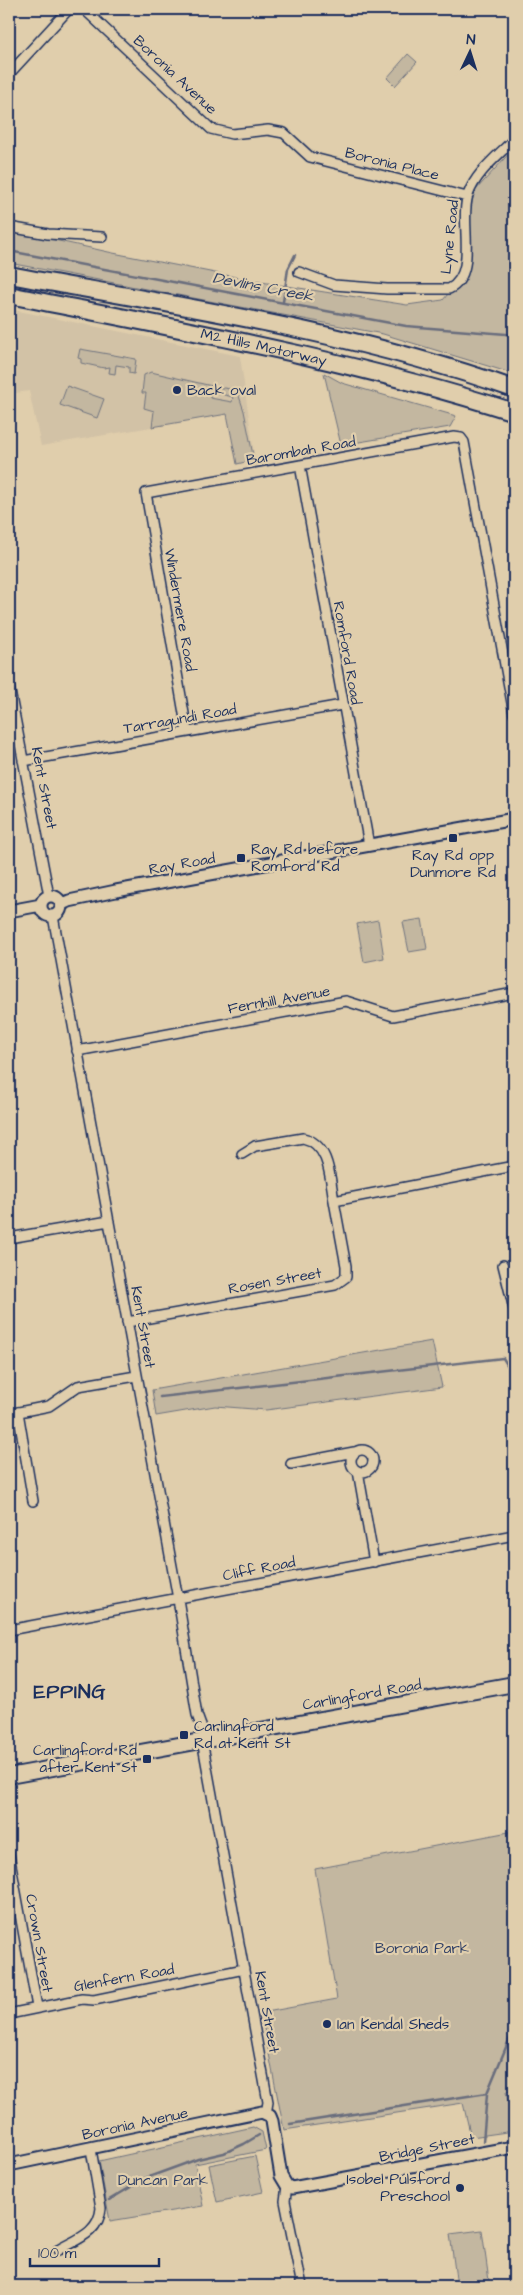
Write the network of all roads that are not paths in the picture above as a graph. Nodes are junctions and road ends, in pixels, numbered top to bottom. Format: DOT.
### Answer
graph roads {
  1 [pos="69,9"];
  2 [pos="84,9"];
  3 [pos="9,74"];
  4 [pos="514,139"];
  5 [pos="310,156"];
  6 [pos="467,197"];
  7 [pos="9,227"];
  8 [pos="102,237"];
  9 [pos="299,272"];
  10 [pos="9,275"];
  11 [pos="9,295"];
  12 [pos="514,389"];
  13 [pos="514,412"];
  14 [pos="300,465"];
  15 [pos="146,494"];
  16 [pos="9,686"];
  17 [pos="342,705"];
  18 [pos="514,714"];
  19 [pos="187,731"];
  20 [pos="13,735"];
  21 [pos="23,761"];
  22 [pos="514,820"];
  23 [pos="369,845"];
  24 [pos="49,896"];
  25 [pos="41,904"];
  26 [pos="62,904"];
  27 [pos="9,911"];
  28 [pos="53,916"];
  29 [pos="514,993"];
  30 [pos="78,1051"];
  31 [pos="242,1154"];
  32 [pos="514,1166"];
  33 [pos="334,1201"];
  34 [pos="109,1221"];
  35 [pos="9,1238"];
  36 [pos="503,1266"];
  37 [pos="514,1309"];
  38 [pos="127,1322"];
  39 [pos="136,1376"];
  40 [pos="18,1412"];
  41 [pos="9,1414"];
  42 [pos="354,1452"];
  43 [pos="291,1464"];
  44 [pos="358,1471"];
  45 [pos="33,1500"];
  46 [pos="514,1535"];
  47 [pos="374,1562"];
  48 [pos="178,1599"];
  49 [pos="9,1630"];
  50 [pos="514,1684"];
  51 [pos="206,1739"];
  52 [pos="9,1776"];
  53 [pos="9,1854"];
  54 [pos="244,1968"];
  55 [pos="37,2008"];
  56 [pos="9,2014"];
  57 [pos="266,2114"];
  58 [pos="514,2147"];
  59 [pos="90,2149"];
  60 [pos="9,2165"];
  61 [pos="287,2186"];
  62 [pos="58,2250"];
  63 [pos="302,2286"];
  1 -- 3 [label="street"];
  2 -- 5 [label="street, Boronia Avenue"];
  4 -- 6 [label="street, Lyne Road"];
  5 -- 6 [label="street, Boronia Place"];
  6 -- 9 [label="street, Lyne Road"];
  7 -- 8 [label="street"];
  10 -- 12 [label="highway, M2 Hills Motorway"];
  11 -- 13 [label="highway, M2 Hills Motorway"];
  14 -- 15 [label="street, Barombah Road"];
  14 -- 17 [label="street, Romford Road"];
  14 -- 18 [label="street, Barombah Road"];
  15 -- 19 [label="street, Windermere Road"];
  16 -- 20 [label="street, Kent Street"];
  17 -- 19 [label="street, Tarragundi Road"];
  17 -- 23 [label="street, Romford Road"];
  19 -- 21 [label="street, Tarragundi Road"];
  20 -- 21 [label="street, Kent Street"];
  21 -- 24 [label="street, Kent Street"];
  22 -- 23 [label="street, Ray Road"];
  23 -- 26 [label="street, Ray Road"];
  24 -- 25 [label="street"];
  24 -- 26 [label="street"];
  25 -- 27 [label="street"];
  25 -- 28 [label="street"];
  26 -- 28 [label="street"];
  28 -- 30 [label="street, Kent Street"];
  29 -- 30 [label="street, Fernhill Avenue"];
  30 -- 34 [label="street, Kent Street"];
  31 -- 33 [label="street"];
  32 -- 33 [label="street"];
  33 -- 38 [label="street, Rosen Street"];
  34 -- 35 [label="street"];
  34 -- 38 [label="street, Kent Street"];
  36 -- 37 [label="street"];
  38 -- 39 [label="street, Kent Street"];
  39 -- 40 [label="street"];
  39 -- 48 [label="street, Kent Street"];
  40 -- 41 [label="street"];
  40 -- 45 [label="street"];
  42 -- 43 [label="street"];
  42 -- 44 [label="street"];
  42 -- 44 [label="street"];
  44 -- 47 [label="street"];
  46 -- 47 [label="street, Cliff Road"];
  47 -- 48 [label="street, Cliff Road"];
  48 -- 49 [label="street, Cliff Road"];
  48 -- 51 [label="street, Kent Street"];
  50 -- 51 [label="main road, Carlingford Road"];
  51 -- 52 [label="main road, Carlingford Road"];
  51 -- 54 [label="street, Kent Street"];
  53 -- 55 [label="street, Crown Street"];
  54 -- 55 [label="street, Glenfern Road"];
  54 -- 57 [label="street, Kent Street"];
  55 -- 56 [label="street, Glenfern Road"];
  57 -- 59 [label="street, Boronia Avenue"];
  57 -- 61 [label="street, Kent Street"];
  58 -- 61 [label="street, Bridge Street"];
  59 -- 60 [label="street, Boronia Avenue"];
  59 -- 62 [label="street"];
  61 -- 63 [label="street, Kent Street"];
}
